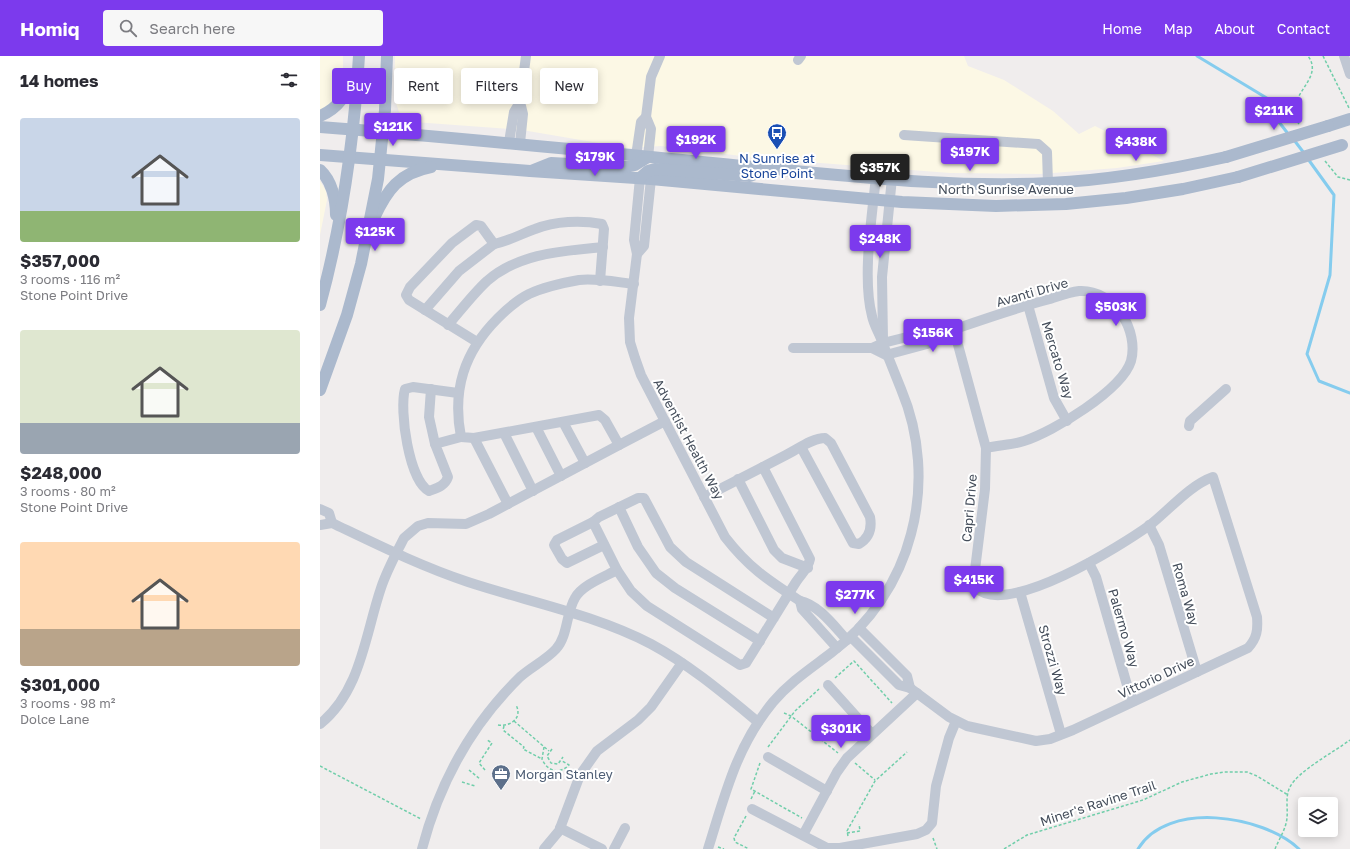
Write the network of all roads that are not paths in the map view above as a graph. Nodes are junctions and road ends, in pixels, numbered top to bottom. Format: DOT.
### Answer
graph roads {
  1 [pos="359,56"];
  2 [pos="387,56"];
  3 [pos="526,56"];
  4 [pos="660,56"];
  5 [pos="1344,56"];
  6 [pos="1350,74"];
  7 [pos="320,116"];
  8 [pos="1350,119"];
  9 [pos="320,127"];
  10 [pos="353,130"];
  11 [pos="383,133"];
  12 [pos="904,135"];
  13 [pos="515,143"];
  14 [pos="1346,144"];
  15 [pos="320,155"];
  16 [pos="642,156"];
  17 [pos="349,158"];
  18 [pos="380,159"];
  19 [pos="452,165"];
  20 [pos="770,168"];
  21 [pos="320,170"];
  22 [pos="530,171"];
  23 [pos="876,177"];
  24 [pos="646,178"];
  25 [pos="892,178"];
  26 [pos="1048,183"];
  27 [pos="873,199"];
  28 [pos="890,200"];
  29 [pos="336,234"];
  30 [pos="366,236"];
  31 [pos="494,244"];
  32 [pos="603,247"];
  33 [pos="600,281"];
  34 [pos="634,284"];
  35 [pos="1028,304"];
  36 [pos="320,305"];
  37 [pos="425,310"];
  38 [pos="448,325"];
  39 [pos="954,330"];
  40 [pos="914,335"];
  41 [pos="935,336"];
  42 [pos="477,342"];
  43 [pos="883,343"];
  44 [pos="917,347"];
  45 [pos="793,348"];
  46 [pos="872,348"];
  47 [pos="886,355"];
  48 [pos="431,389"];
  49 [pos="320,390"];
  50 [pos="1226,390"];
  51 [pos="458,392"];
  52 [pos="665,421"];
  53 [pos="1067,421"];
  54 [pos="563,422"];
  55 [pos="1189,426"];
  56 [pos="536,427"];
  57 [pos="504,433"];
  58 [pos="461,437"];
  59 [pos="474,438"];
  60 [pos="434,444"];
  61 [pos="619,445"];
  62 [pos="801,447"];
  63 [pos="986,448"];
  64 [pos="585,463"];
  65 [pos="762,467"];
  66 [pos="561,476"];
  67 [pos="1213,477"];
  68 [pos="738,479"];
  69 [pos="533,491"];
  70 [pos="704,497"];
  71 [pos="508,504"];
  72 [pos="619,507"];
  73 [pos="320,508"];
  74 [pos="593,522"];
  75 [pos="332,523"];
  76 [pos="320,524"];
  77 [pos="1149,525"];
  78 [pos="604,545"];
  79 [pos="396,554"];
  80 [pos="1089,563"];
  81 [pos="808,568"];
  82 [pos="617,570"];
  83 [pos="1020,592"];
  84 [pos="789,594"];
  85 [pos="800,601"];
  86 [pos="570,613"];
  87 [pos="774,618"];
  88 [pos="859,628"];
  89 [pos="849,638"];
  90 [pos="760,641"];
  91 [pos="837,648"];
  92 [pos="682,663"];
  93 [pos="900,669"];
  94 [pos="1197,672"];
  95 [pos="892,678"];
  96 [pos="828,685"];
  97 [pos="914,691"];
  98 [pos="1134,701"];
  99 [pos="956,721"];
  100 [pos="758,722"];
  101 [pos="320,724"];
  102 [pos="872,734"];
  103 [pos="1061,734"];
  104 [pos="768,757"];
  105 [pos="826,791"];
  106 [pos="750,808"];
  107 [pos="560,828"];
  108 [pos="625,828"];
  109 [pos="803,835"];
  110 [pos="422,849"];
  111 [pos="544,849"];
  112 [pos="602,849"];
  113 [pos="614,849"];
  114 [pos="708,849"];
  1 -- 7 [label="main road"];
  1 -- 10 [label="main road"];
  2 -- 11 [label="main road"];
  3 -- 13 [label="street"];
  4 -- 16 [label="street"];
  5 -- 6 [label="street"];
  8 -- 26 [label="main road, North Sunrise Avenue, bridge"];
  9 -- 10 [label="main road, North Sunrise Avenue"];
  10 -- 11 [label="main road, North Sunrise Avenue"];
  10 -- 17 [label="main road"];
  11 -- 13 [label="main road, North Sunrise Avenue"];
  11 -- 18 [label="main road"];
  12 -- 26 [label="street"];
  13 -- 16 [label="main road, North Sunrise Avenue"];
  14 -- 28 [label="main road, North Sunrise Avenue, bridge"];
  15 -- 17 [label="main road, North Sunrise Avenue"];
  16 -- 20 [label="main road, North Sunrise Avenue"];
  16 -- 22 [label="main road"];
  17 -- 18 [label="main road, North Sunrise Avenue"];
  17 -- 29 [label="main road"];
  18 -- 19 [label="main road, North Sunrise Avenue"];
  18 -- 30 [label="main road"];
  19 -- 22 [label="main road, North Sunrise Avenue"];
  19 -- 30 [label="main road"];
  20 -- 23 [label="main road, North Sunrise Avenue"];
  20 -- 24 [label="main road"];
  21 -- 29 [label="main road"];
  22 -- 24 [label="main road, North Sunrise Avenue"];
  23 -- 25 [label="main road, North Sunrise Avenue"];
  23 -- 27 [label="street"];
  24 -- 27 [label="main road, North Sunrise Avenue"];
  24 -- 34 [label="street, Adventist Health Way"];
  25 -- 26 [label="main road, North Sunrise Avenue"];
  25 -- 28 [label="street"];
  27 -- 28 [label="main road, North Sunrise Avenue"];
  27 -- 43 [label="street"];
  28 -- 43 [label="street"];
  29 -- 36 [label="main road"];
  30 -- 49 [label="main road"];
  31 -- 32 [label="street"];
  31 -- 37 [label="street"];
  31 -- 37 [label="street"];
  32 -- 33 [label="street"];
  32 -- 38 [label="street"];
  33 -- 34 [label="street"];
  33 -- 42 [label="street"];
  34 -- 52 [label="street, Adventist Health Way"];
  35 -- 39 [label="street, Avanti Drive"];
  35 -- 53 [label="street, Mercato Way"];
  35 -- 53 [label="street, Avanti Drive"];
  37 -- 38 [label="street"];
  38 -- 42 [label="street"];
  39 -- 41 [label="street, Avanti Drive"];
  39 -- 63 [label="street, Capri Drive"];
  40 -- 41 [label="street, Avanti Drive"];
  40 -- 43 [label="street, Avanti Drive"];
  40 -- 44 [label="street"];
  41 -- 44 [label="street, Avanti Drive"];
  42 -- 51 [label="street"];
  43 -- 46 [label="street, Avanti Drive"];
  43 -- 47 [label="street"];
  44 -- 47 [label="street, Avanti Drive"];
  45 -- 46 [label="street"];
  46 -- 47 [label="street"];
  47 -- 88 [label="street"];
  48 -- 51 [label="street"];
  48 -- 60 [label="street"];
  48 -- 60 [label="street"];
  50 -- 55 [label="street"];
  51 -- 58 [label="street"];
  52 -- 61 [label="street"];
  52 -- 70 [label="street, Adventist Health Way"];
  53 -- 63 [label="street, Avanti Drive"];
  54 -- 56 [label="street"];
  54 -- 61 [label="street"];
  54 -- 64 [label="street"];
  56 -- 57 [label="street"];
  56 -- 66 [label="street"];
  57 -- 59 [label="street"];
  57 -- 69 [label="street"];
  58 -- 59 [label="street"];
  58 -- 60 [label="street"];
  59 -- 71 [label="street"];
  61 -- 64 [label="street"];
  62 -- 62 [label="street"];
  62 -- 65 [label="street"];
  63 -- 83 [label="street, Capri Drive"];
  64 -- 66 [label="street"];
  65 -- 68 [label="street"];
  65 -- 81 [label="street"];
  66 -- 69 [label="street"];
  67 -- 77 [label="street, Capri Drive"];
  67 -- 94 [label="street, Vittorio Drive"];
  68 -- 70 [label="street"];
  68 -- 81 [label="street"];
  69 -- 71 [label="street"];
  70 -- 84 [label="street, Adventist Health Way"];
  71 -- 79 [label="street"];
  72 -- 74 [label="street"];
  72 -- 87 [label="street"];
  72 -- 90 [label="street"];
  73 -- 75 [label="street"];
  74 -- 78 [label="street"];
  74 -- 78 [label="street"];
  75 -- 76 [label="street"];
  75 -- 79 [label="street"];
  77 -- 80 [label="street, Capri Drive"];
  77 -- 94 [label="street, Roma Way"];
  78 -- 82 [label="street"];
  79 -- 86 [label="street"];
  79 -- 101 [label="street"];
  80 -- 83 [label="street, Capri Drive"];
  80 -- 98 [label="street, Palermo Way"];
  81 -- 84 [label="street"];
  82 -- 86 [label="street"];
  82 -- 90 [label="street"];
  83 -- 103 [label="street, Strozzi Way"];
  84 -- 85 [label="street, Adventist Health Way"];
  84 -- 87 [label="street"];
  85 -- 89 [label="street, Adventist Health Way"];
  85 -- 91 [label="street, Adventist Health Way"];
  86 -- 92 [label="street"];
  86 -- 110 [label="street"];
  87 -- 90 [label="street"];
  88 -- 89 [label="street"];
  88 -- 93 [label="street, Vittorio Drive"];
  89 -- 91 [label="street"];
  89 -- 95 [label="street, Vittorio Drive"];
  91 -- 100 [label="street"];
  92 -- 100 [label="street"];
  92 -- 107 [label="street"];
  93 -- 95 [label="street"];
  93 -- 97 [label="street, Vittorio Drive"];
  94 -- 98 [label="street, Vittorio Drive"];
  95 -- 97 [label="street, Vittorio Drive"];
  96 -- 102 [label="street"];
  97 -- 99 [label="street, Vittorio Drive"];
  97 -- 102 [label="street"];
  98 -- 103 [label="street, Vittorio Drive"];
  99 -- 103 [label="street, Vittorio Drive"];
  99 -- 109 [label="street"];
  100 -- 114 [label="street"];
  102 -- 105 [label="street"];
  104 -- 105 [label="street"];
  105 -- 109 [label="street"];
  106 -- 109 [label="street"];
  107 -- 111 [label="street"];
  107 -- 112 [label="street"];
  108 -- 113 [label="street"];
}
